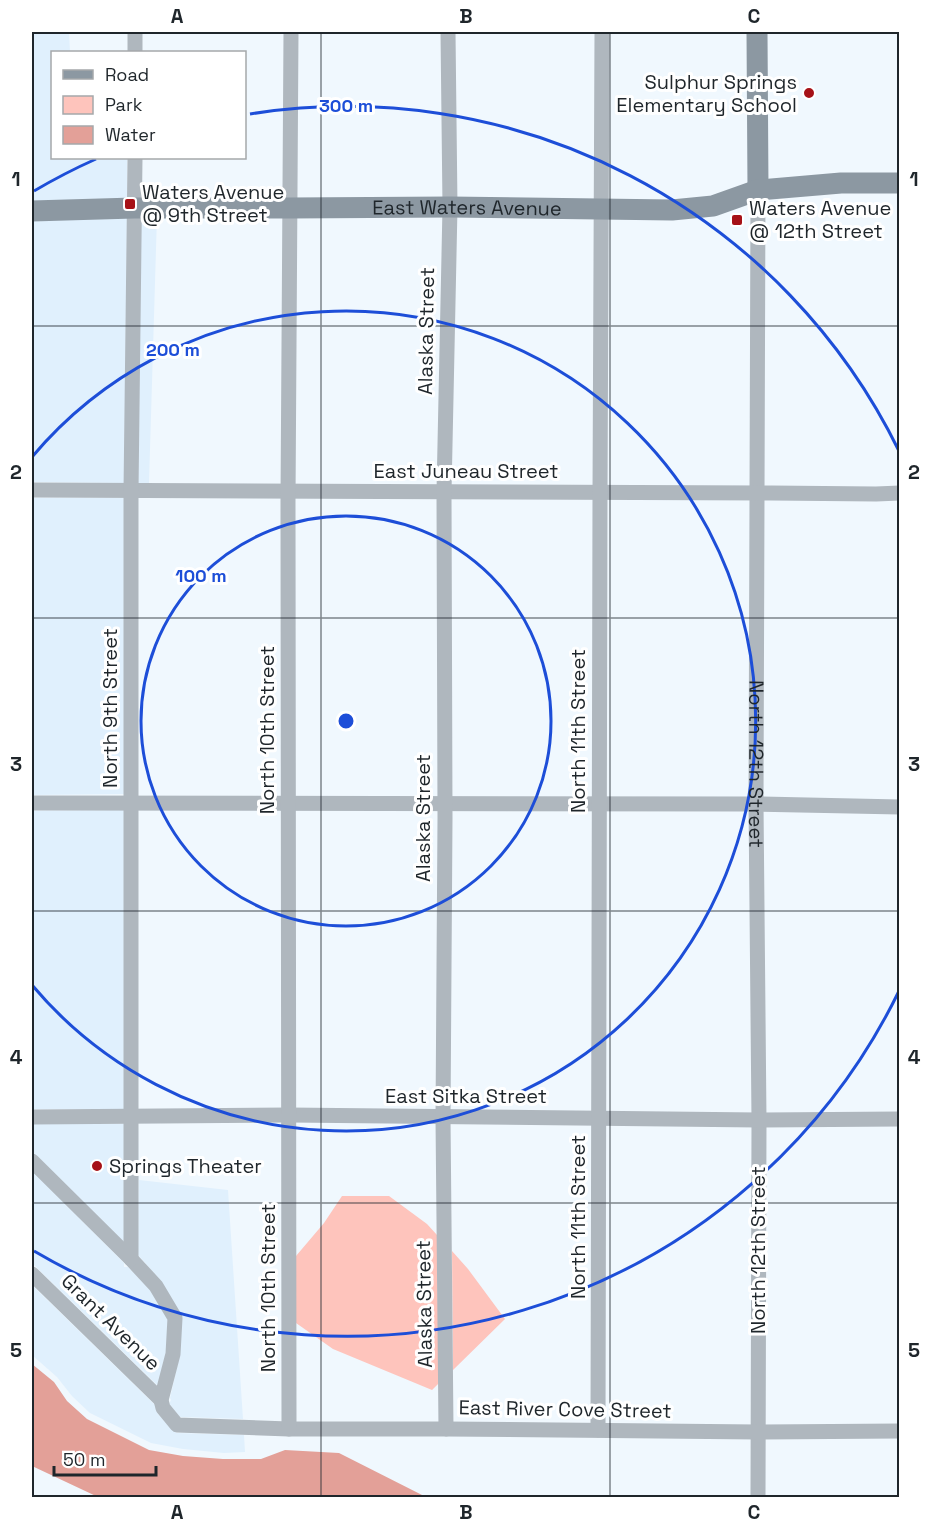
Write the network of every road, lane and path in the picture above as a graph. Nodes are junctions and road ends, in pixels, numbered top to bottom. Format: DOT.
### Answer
graph roads {
  1 [pos="135,32"];
  2 [pos="291,32"];
  3 [pos="448,32"];
  4 [pos="602,32"];
  5 [pos="757,32"];
  6 [pos="135,51"];
  7 [pos="135,159"];
  8 [pos="900,183"];
  9 [pos="758,190"];
  10 [pos="134,207"];
  11 [pos="450,207"];
  12 [pos="290,208"];
  13 [pos="602,209"];
  14 [pos="32,212"];
  15 [pos="32,490"];
  16 [pos="131,491"];
  17 [pos="288,492"];
  18 [pos="444,492"];
  19 [pos="600,492"];
  20 [pos="900,493"];
  21 [pos="757,494"];
  22 [pos="32,802"];
  23 [pos="131,802"];
  24 [pos="288,802"];
  25 [pos="445,803"];
  26 [pos="599,804"];
  27 [pos="756,804"];
  28 [pos="900,807"];
  29 [pos="289,1115"];
  30 [pos="32,1117"];
  31 [pos="131,1117"];
  32 [pos="443,1118"];
  33 [pos="599,1118"];
  34 [pos="900,1119"];
  35 [pos="759,1120"];
  36 [pos="32,1161"];
  37 [pos="131,1259"];
  38 [pos="32,1274"];
  39 [pos="161,1400"];
  40 [pos="230,1427"];
  41 [pos="289,1429"];
  42 [pos="446,1429"];
  43 [pos="598,1430"];
  44 [pos="900,1431"];
  45 [pos="758,1432"];
  46 [pos="758,1497"];
  1 -- 6 [label="street"];
  2 -- 12 [label="street, North 10th Street"];
  3 -- 11 [label="street, Alaska Street"];
  4 -- 13 [label="street, North 11th Street"];
  5 -- 9 [label="street, North 12th Street"];
  7 -- 10 [label="street, North 9th Street"];
  8 -- 9 [label="street, East Waters Avenue"];
  9 -- 13 [label="street, East Waters Avenue"];
  9 -- 21 [label="street, North 12th Street"];
  10 -- 12 [label="street, East Waters Avenue"];
  10 -- 14 [label="street, East Waters Avenue"];
  10 -- 16 [label="street, North 9th Street"];
  11 -- 12 [label="street, East Waters Avenue"];
  11 -- 13 [label="street, East Waters Avenue"];
  11 -- 18 [label="street, Alaska Street"];
  12 -- 17 [label="street, North 10th Street"];
  13 -- 19 [label="street, North 11th Street"];
  15 -- 16 [label="street, East Juneau Street"];
  16 -- 17 [label="street, East Juneau Street"];
  16 -- 23 [label="street, North 9th Street"];
  17 -- 18 [label="street, East Juneau Street"];
  17 -- 24 [label="street, North 10th Street"];
  18 -- 19 [label="street, East Juneau Street"];
  18 -- 25 [label="street, Alaska Street"];
  19 -- 21 [label="street, East Juneau Street"];
  19 -- 26 [label="street, North 11th Street"];
  20 -- 21 [label="street, East Juneau Street"];
  21 -- 27 [label="street, North 12th Street"];
  22 -- 23 [label="street"];
  23 -- 24 [label="street"];
  23 -- 31 [label="street, North 9th Street"];
  24 -- 25 [label="street"];
  24 -- 29 [label="street, North 10th Street"];
  25 -- 26 [label="street"];
  25 -- 32 [label="street, Alaska Street"];
  26 -- 27 [label="street"];
  26 -- 33 [label="street, North 11th Street"];
  27 -- 28 [label="street"];
  27 -- 35 [label="street, North 12th Street"];
  29 -- 31 [label="street, East Sitka Street"];
  29 -- 32 [label="street, East Sitka Street"];
  29 -- 41 [label="street, North 10th Street"];
  30 -- 31 [label="street, East Sitka Street"];
  31 -- 37 [label="street, North 9th Street"];
  32 -- 33 [label="street, East Sitka Street"];
  32 -- 42 [label="street, Alaska Street"];
  33 -- 35 [label="street, East Sitka Street"];
  33 -- 43 [label="street, North 11th Street"];
  34 -- 35 [label="street, East Sitka Street"];
  35 -- 45 [label="street, North 12th Street"];
  36 -- 37 [label="street"];
  37 -- 39 [label="street"];
  38 -- 39 [label="street, Grant Avenue"];
  39 -- 40 [label="street, Grant Avenue"];
  40 -- 41 [label="street, East River Cove Street"];
  41 -- 42 [label="street, East River Cove Street"];
  42 -- 43 [label="street, East River Cove Street"];
  43 -- 45 [label="street, East River Cove Street"];
  44 -- 45 [label="street, East River Cove Street"];
  45 -- 46 [label="street, North 12th Street"];
}
